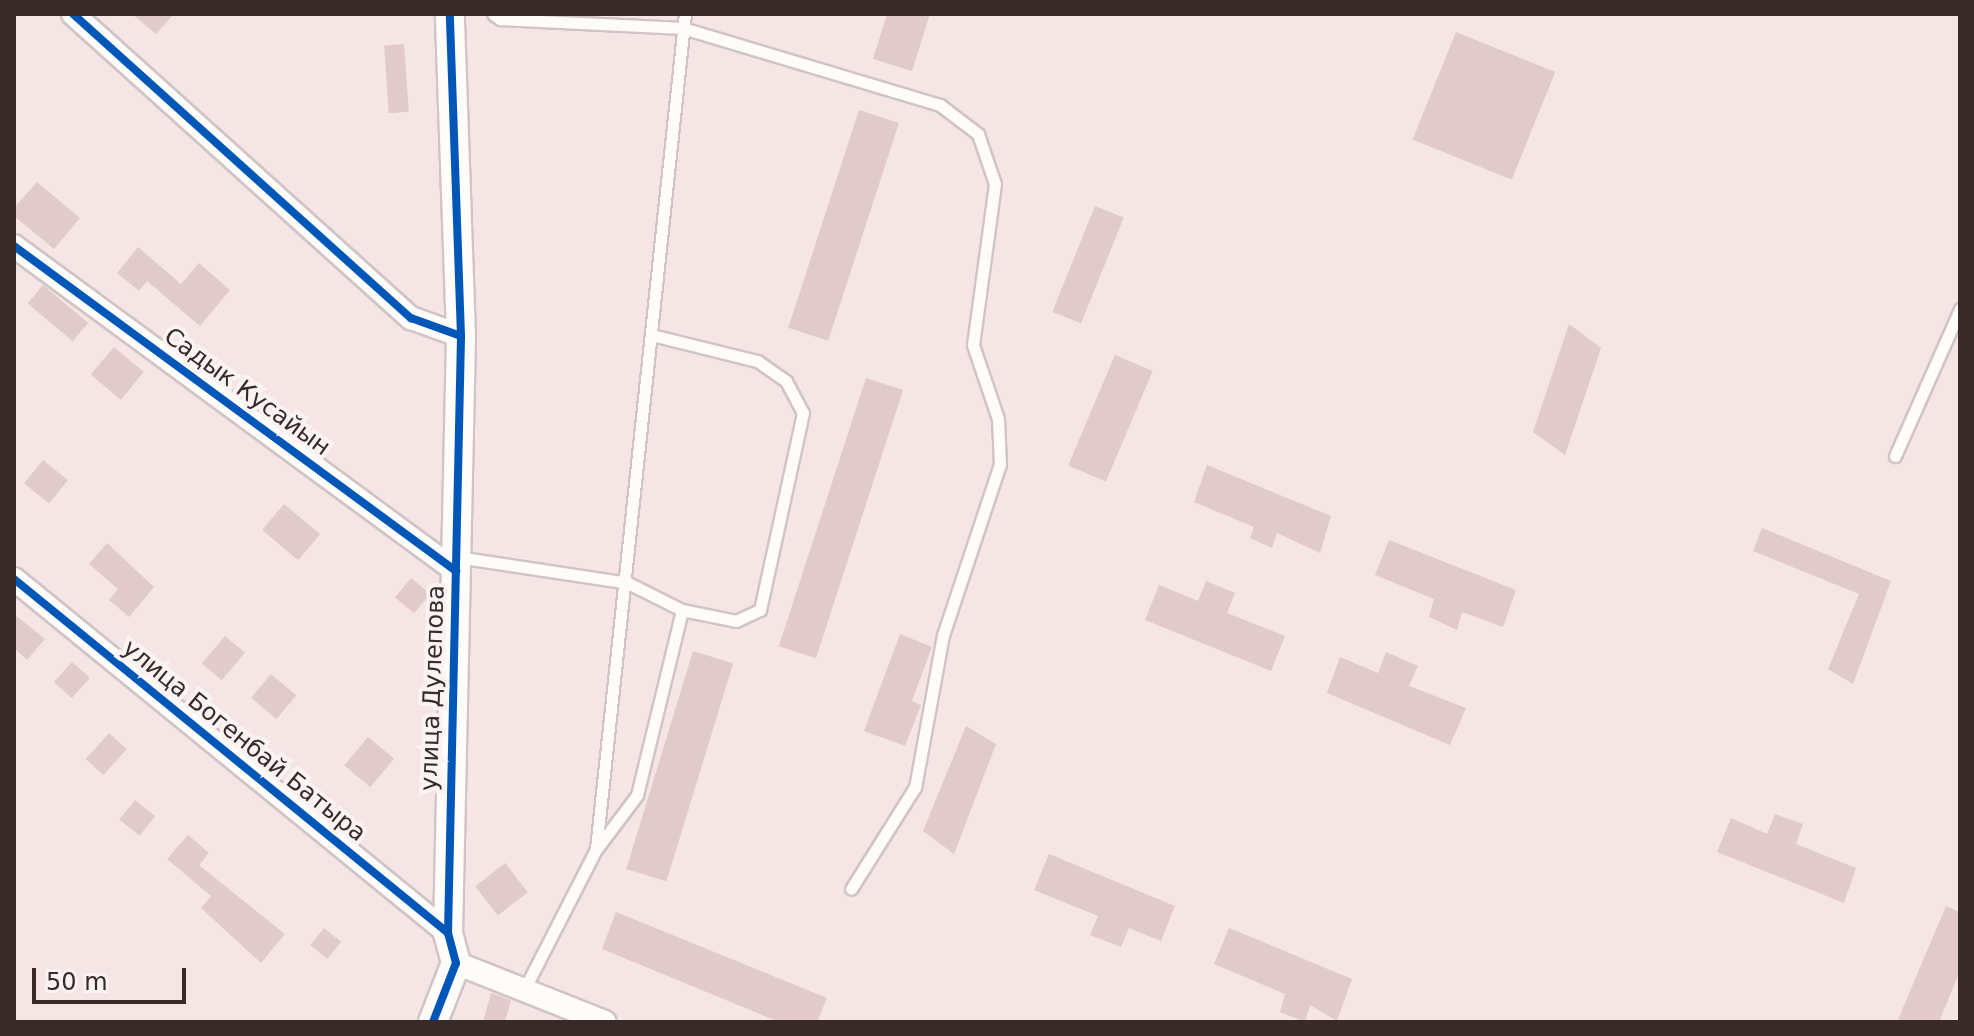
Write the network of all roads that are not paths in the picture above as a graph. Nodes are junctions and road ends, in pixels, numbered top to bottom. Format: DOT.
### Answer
graph roads {
  1 [pos="73,14"];
  2 [pos="493,14"];
  3 [pos="685,14"];
  4 [pos="449,15"];
  5 [pos="683,28"];
  6 [pos="14,246"];
  7 [pos="1960,309"];
  8 [pos="652,335"];
  9 [pos="461,336"];
  10 [pos="1895,456"];
  11 [pos="456,564"];
  12 [pos="14,579"];
  13 [pos="628,583"];
  14 [pos="682,610"];
  15 [pos="596,849"];
  16 [pos="851,889"];
  17 [pos="448,933"];
  18 [pos="456,963"];
  19 [pos="526,986"];
  20 [pos="433,1022"];
  21 [pos="605,1022"];
  1 -- 9 [label="street"];
  2 -- 5 [label="lane"];
  3 -- 5 [label="lane"];
  4 -- 9 [label="street, улица Дулепова"];
  5 -- 8 [label="lane"];
  5 -- 16 [label="lane"];
  6 -- 11 [label="street, Садык Кусайын"];
  7 -- 10 [label="lane"];
  8 -- 13 [label="lane"];
  8 -- 14 [label="lane"];
  9 -- 11 [label="street, улица Дулепова"];
  11 -- 13 [label="lane"];
  11 -- 17 [label="street, улица Дулепова"];
  12 -- 17 [label="street, улица Богенбай Батыра"];
  13 -- 14 [label="lane"];
  13 -- 15 [label="lane"];
  14 -- 15 [label="lane"];
  15 -- 19 [label="lane"];
  17 -- 18 [label="street, улица Дулепова"];
  18 -- 19 [label="street"];
  18 -- 20 [label="street"];
  19 -- 21 [label="street"];
}
